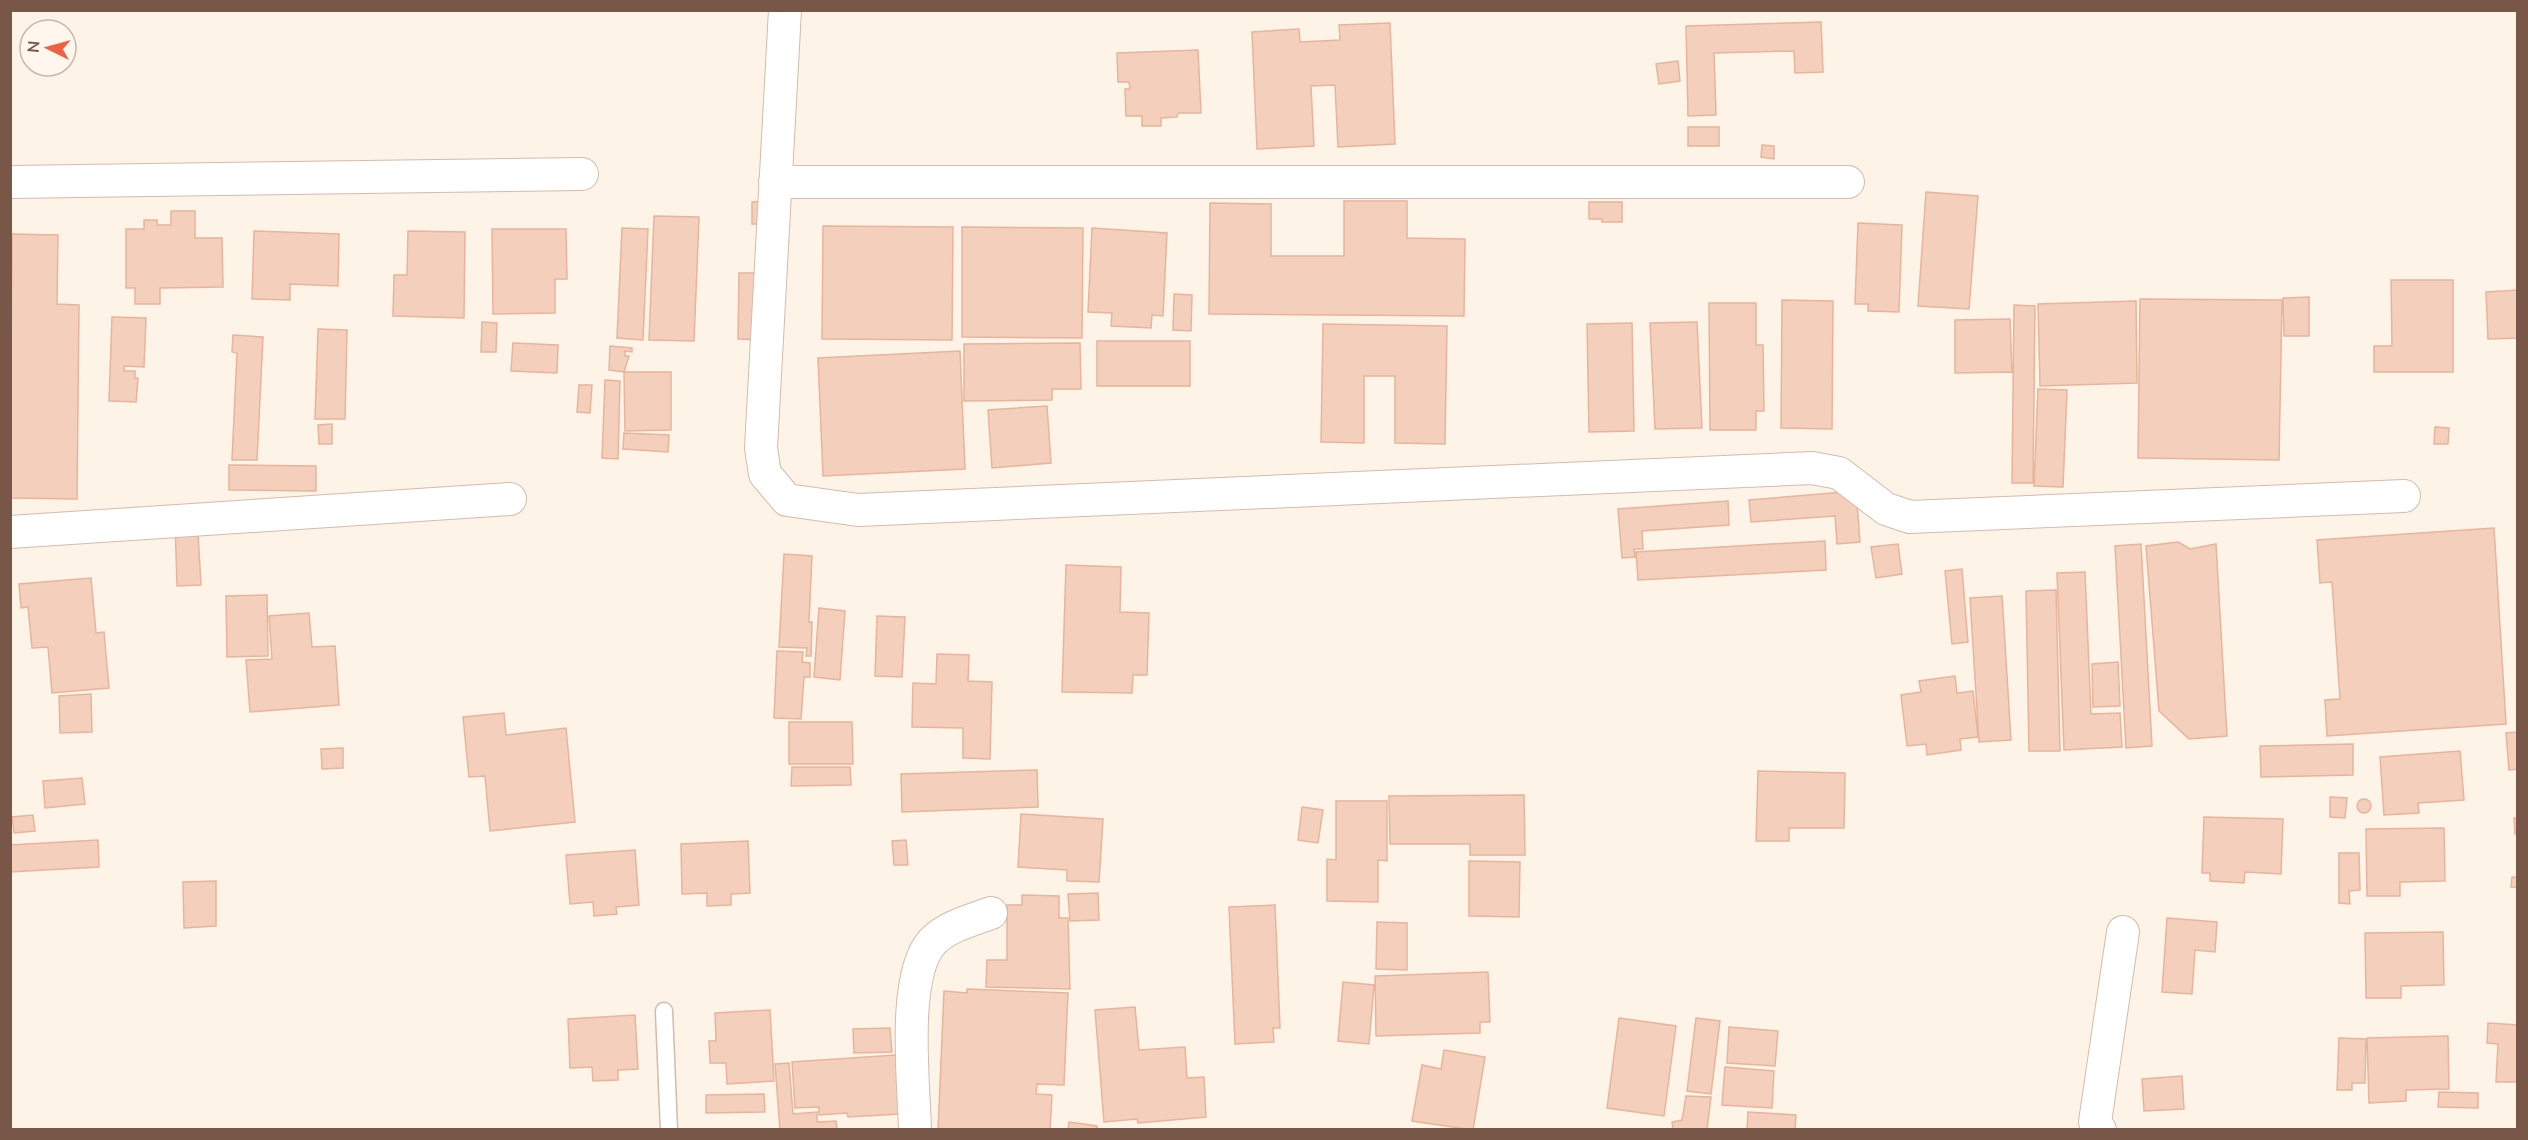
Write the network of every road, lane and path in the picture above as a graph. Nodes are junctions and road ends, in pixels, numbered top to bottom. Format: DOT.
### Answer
graph roads {
  1 [pos="785,10"];
  2 [pos="582,174"];
  3 [pos="10,182"];
  4 [pos="775,182"];
  5 [pos="1848,182"];
  6 [pos="2404,496"];
  7 [pos="510,499"];
  8 [pos="10,532"];
  9 [pos="991,913"];
  10 [pos="2123,932"];
  11 [pos="664,1011"];
  12 [pos="669,1130"];
  13 [pos="915,1130"];
  14 [pos="2100,1130"];
  1 -- 4 [label="street"];
  2 -- 3 [label="street"];
  4 -- 5 [label="street"];
  4 -- 6 [label="street"];
  7 -- 8 [label="street"];
  9 -- 13 [label="street"];
  10 -- 14 [label="street"];
  11 -- 12 [label="lane"];
}
